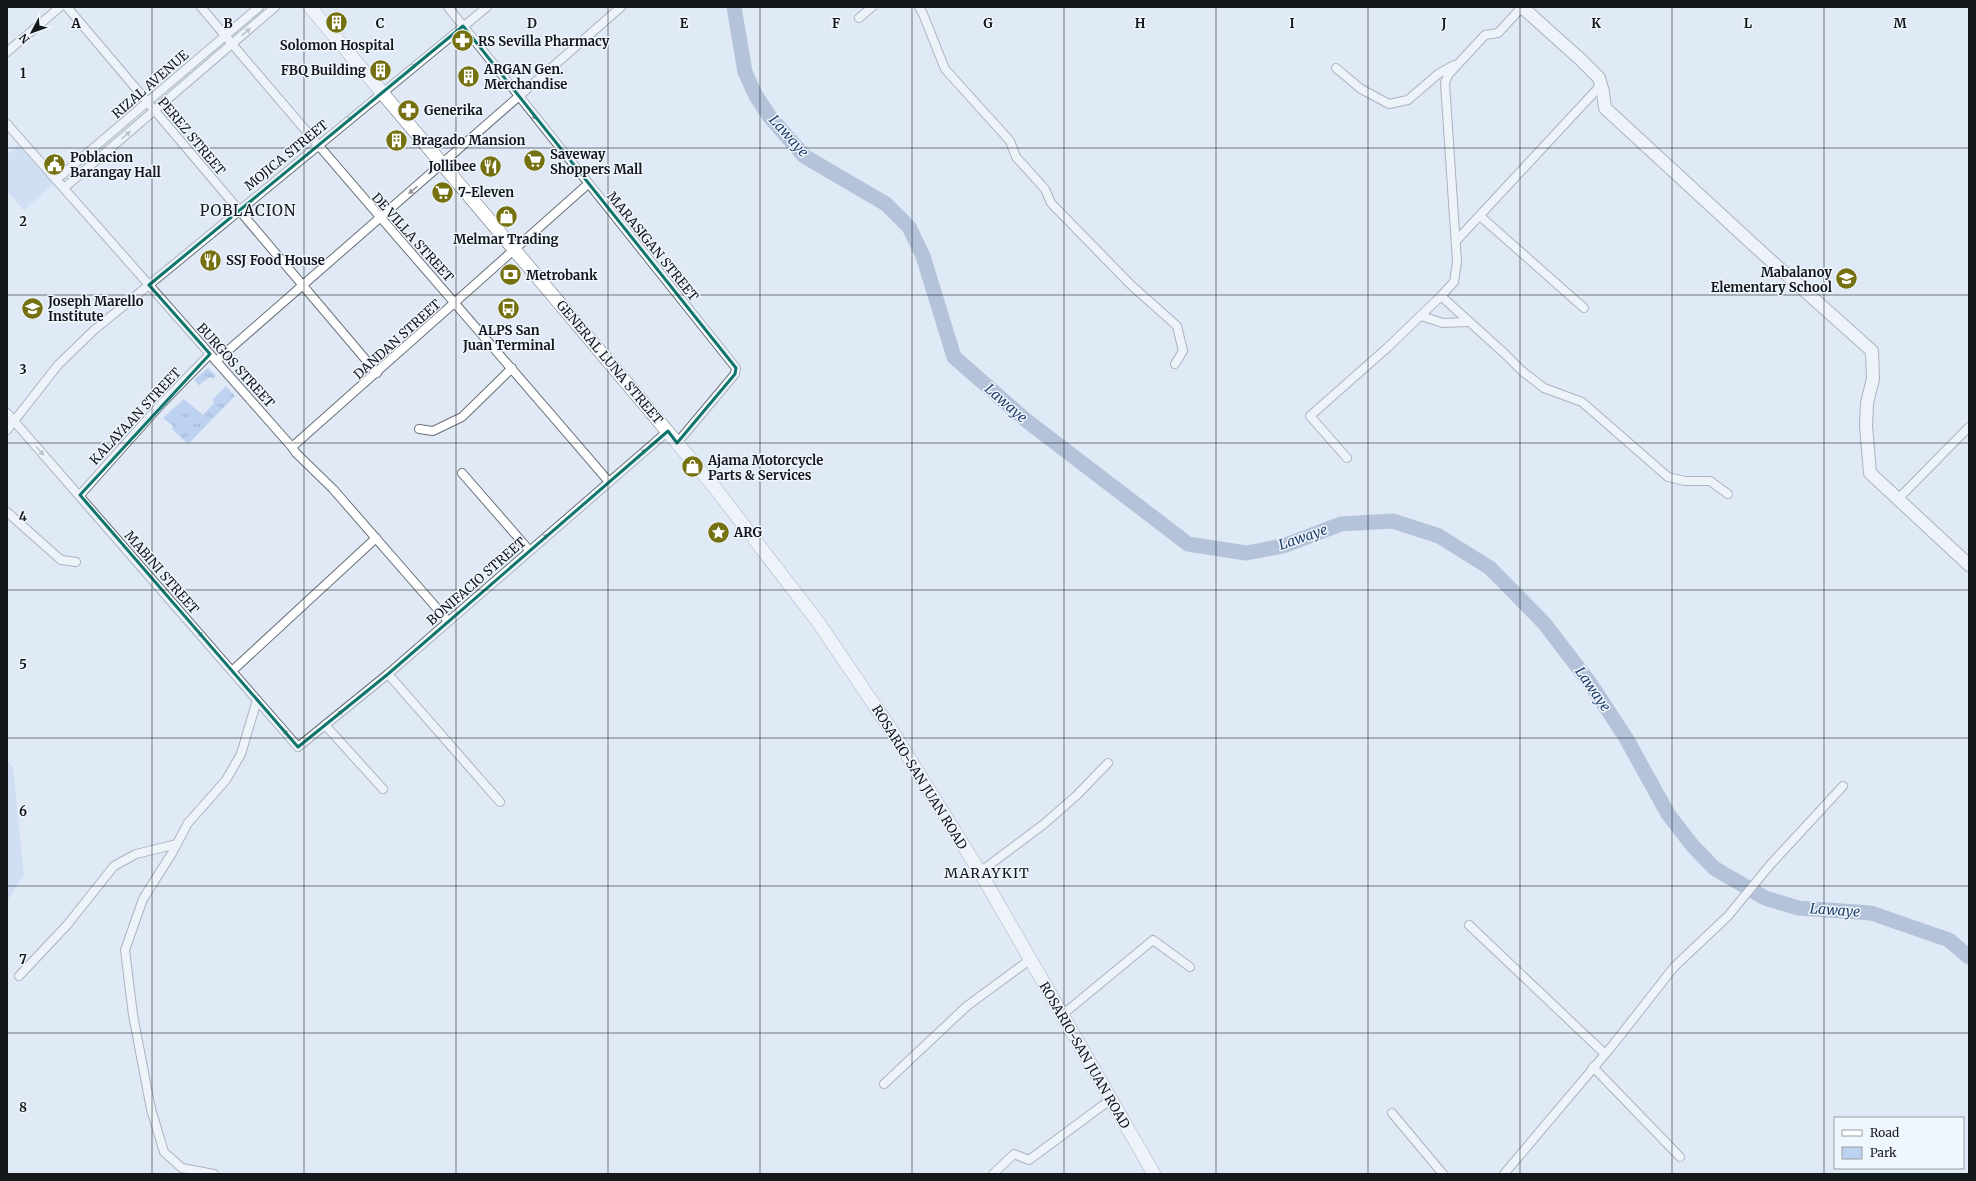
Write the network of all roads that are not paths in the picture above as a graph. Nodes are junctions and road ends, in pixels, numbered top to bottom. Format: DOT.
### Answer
graph roads {
  1 [pos="60,7"];
  2 [pos="67,7"];
  3 [pos="201,7"];
  4 [pos="259,7"];
  5 [pos="275,7"];
  6 [pos="310,7"];
  7 [pos="448,7"];
  8 [pos="487,7"];
  9 [pos="622,7"];
  10 [pos="872,7"];
  11 [pos="919,7"];
  12 [pos="1522,7"];
  13 [pos="859,18"];
  14 [pos="463,26"];
  15 [pos="225,36"];
  16 [pos="232,44"];
  17 [pos="7,52"];
  18 [pos="1459,63"];
  19 [pos="1336,68"];
  20 [pos="1601,85"];
  21 [pos="382,92"];
  22 [pos="518,96"];
  23 [pos="147,102"];
  24 [pos="155,110"];
  25 [pos="7,124"];
  26 [pos="103,140"];
  27 [pos="317,145"];
  28 [pos="110,149"];
  29 [pos="442,164"];
  30 [pos="57,179"];
  31 [pos="588,184"];
  32 [pos="64,188"];
  33 [pos="239,210"];
  34 [pos="1480,216"];
  35 [pos="379,218"];
  36 [pos="1456,241"];
  37 [pos="515,249"];
  38 [pos="149,285"];
  39 [pos="303,285"];
  40 [pos="1441,296"];
  41 [pos="456,303"];
  42 [pos="1584,308"];
  43 [pos="1421,316"];
  44 [pos="1468,322"];
  45 [pos="210,354"];
  46 [pos="216,362"];
  47 [pos="1175,364"];
  48 [pos="512,368"];
  49 [pos="376,373"];
  50 [pos="7,414"];
  51 [pos="14,422"];
  52 [pos="1969,427"];
  53 [pos="419,429"];
  54 [pos="7,430"];
  55 [pos="668,431"];
  56 [pos="677,443"];
  57 [pos="292,447"];
  58 [pos="1347,458"];
  59 [pos="462,473"];
  60 [pos="609,482"];
  61 [pos="1728,494"];
  62 [pos="80,495"];
  63 [pos="1898,499"];
  64 [pos="7,512"];
  65 [pos="376,538"];
  66 [pos="529,550"];
  67 [pos="76,562"];
  68 [pos="1969,565"];
  69 [pos="448,621"];
  70 [pos="232,671"];
  71 [pos="388,674"];
  72 [pos="258,700"];
  73 [pos="325,725"];
  74 [pos="298,747"];
  75 [pos="1108,763"];
  76 [pos="1842,786"];
  77 [pos="383,788"];
  78 [pos="500,802"];
  79 [pos="177,844"];
  80 [pos="980,872"];
  81 [pos="1469,925"];
  82 [pos="1031,959"];
  83 [pos="1190,966"];
  84 [pos="19,976"];
  85 [pos="1062,1015"];
  86 [pos="1605,1054"];
  87 [pos="1593,1067"];
  88 [pos="884,1084"];
  89 [pos="1110,1100"];
  90 [pos="1392,1113"];
  91 [pos="1680,1157"];
  92 [pos="214,1174"];
  93 [pos="993,1174"];
  94 [pos="1154,1174"];
  95 [pos="1443,1174"];
  96 [pos="1504,1174"];
  1 -- 17 [label="street"];
  2 -- 23 [label="street, PEREZ STREET"];
  3 -- 15 [label="street, DE VILLA STREET"];
  4 -- 15 [label="street, RIZAL AVENUE"];
  16 -- 5 [label="street, RIZAL AVENUE, one-way"];
  6 -- 21 [label="main road, GENERAL LUNA STREET"];
  7 -- 14 [label="street, MARASIGAN STREET"];
  8 -- 14 [label="street, MOJICA STREET"];
  9 -- 22 [label="street"];
  10 -- 13 [label="street"];
  11 -- 47 [label="street"];
  12 -- 18 [label="street"];
  12 -- 20 [label="street"];
  21 -- 14 [label="street, MOJICA STREET, one-way"];
  14 -- 22 [label="street, MARASIGAN STREET"];
  15 -- 16 [label="street, DE VILLA STREET"];
  15 -- 23 [label="street, RIZAL AVENUE"];
  16 -- 24 [label="street, RIZAL AVENUE"];
  16 -- 27 [label="street, DE VILLA STREET"];
  18 -- 19 [label="street"];
  18 -- 36 [label="street"];
  20 -- 34 [label="street"];
  20 -- 63 [label="street"];
  27 -- 21 [label="street, MOJICA STREET, one-way"];
  21 -- 29 [label="main road, GENERAL LUNA STREET"];
  22 -- 29 [label="street"];
  22 -- 31 [label="street, MARASIGAN STREET, one-way"];
  23 -- 24 [label="street, PEREZ STREET"];
  23 -- 26 [label="street, RIZAL AVENUE"];
  28 -- 24 [label="street, RIZAL AVENUE, one-way"];
  24 -- 33 [label="street, PEREZ STREET"];
  25 -- 30 [label="street, BURGOS STREET"];
  26 -- 28 [label="street"];
  26 -- 30 [label="street, RIZAL AVENUE"];
  27 -- 33 [label="street, MOJICA STREET"];
  27 -- 35 [label="street, DE VILLA STREET"];
  28 -- 32 [label="street, RIZAL AVENUE"];
  29 -- 35 [label="street, one-way"];
  29 -- 37 [label="main road, GENERAL LUNA STREET"];
  30 -- 32 [label="street, BURGOS STREET"];
  31 -- 37 [label="street, DANDAN STREET"];
  31 -- 56 [label="street, MARASIGAN STREET"];
  32 -- 38 [label="street, BURGOS STREET"];
  33 -- 38 [label="street, MOJICA STREET"];
  33 -- 39 [label="street, PEREZ STREET"];
  34 -- 36 [label="street"];
  34 -- 42 [label="street"];
  35 -- 39 [label="street"];
  35 -- 41 [label="street, DE VILLA STREET"];
  36 -- 40 [label="street"];
  37 -- 41 [label="street, DANDAN STREET"];
  37 -- 55 [label="main road, GENERAL LUNA STREET"];
  38 -- 45 [label="street, BURGOS STREET"];
  38 -- 51 [label="street, MOJICA STREET"];
  39 -- 46 [label="street"];
  39 -- 49 [label="street, PEREZ STREET"];
  40 -- 43 [label="street"];
  40 -- 44 [label="street"];
  41 -- 48 [label="street, DE VILLA STREET"];
  41 -- 49 [label="street, DANDAN STREET"];
  43 -- 44 [label="street"];
  43 -- 58 [label="street"];
  44 -- 61 [label="street"];
  45 -- 46 [label="street, BURGOS STREET"];
  45 -- 62 [label="street, KALAYAAN STREET"];
  46 -- 57 [label="street, BURGOS STREET"];
  48 -- 53 [label="street"];
  48 -- 60 [label="street, DE VILLA STREET"];
  49 -- 57 [label="street, DANDAN STREET"];
  50 -- 51 [label="street, MABINI STREET"];
  51 -- 54 [label="street, MOJICA STREET"];
  51 -- 62 [label="street, MABINI STREET, one-way"];
  52 -- 63 [label="street"];
  55 -- 56 [label="main road, GENERAL LUNA STREET"];
  60 -- 55 [label="street, BONIFACIO STREET, one-way"];
  56 -- 80 [label="main road, ROSARIO-SAN JUAN ROAD"];
  57 -- 65 [label="street, BURGOS STREET"];
  59 -- 66 [label="street"];
  66 -- 60 [label="street, BONIFACIO STREET, one-way"];
  62 -- 70 [label="street, MABINI STREET, one-way"];
  63 -- 68 [label="street"];
  64 -- 67 [label="street"];
  65 -- 69 [label="street, BURGOS STREET"];
  65 -- 70 [label="street"];
  66 -- 69 [label="street, BONIFACIO STREET"];
  69 -- 71 [label="street, BONIFACIO STREET"];
  70 -- 72 [label="street, MABINI STREET"];
  73 -- 71 [label="street, BONIFACIO STREET, one-way"];
  71 -- 78 [label="street"];
  72 -- 74 [label="street, MABINI STREET, one-way"];
  72 -- 79 [label="street"];
  73 -- 74 [label="street, BONIFACIO STREET"];
  73 -- 77 [label="street"];
  75 -- 80 [label="street"];
  76 -- 86 [label="street"];
  79 -- 84 [label="street"];
  79 -- 92 [label="street"];
  80 -- 82 [label="main road, ROSARIO-SAN JUAN ROAD"];
  81 -- 86 [label="street"];
  82 -- 85 [label="main road, ROSARIO-SAN JUAN ROAD"];
  82 -- 88 [label="street"];
  83 -- 85 [label="street"];
  85 -- 89 [label="main road, ROSARIO-SAN JUAN ROAD"];
  86 -- 87 [label="street"];
  87 -- 91 [label="street"];
  87 -- 96 [label="street"];
  89 -- 93 [label="street"];
  89 -- 94 [label="main road, ROSARIO-SAN JUAN ROAD"];
  90 -- 95 [label="street"];
}
